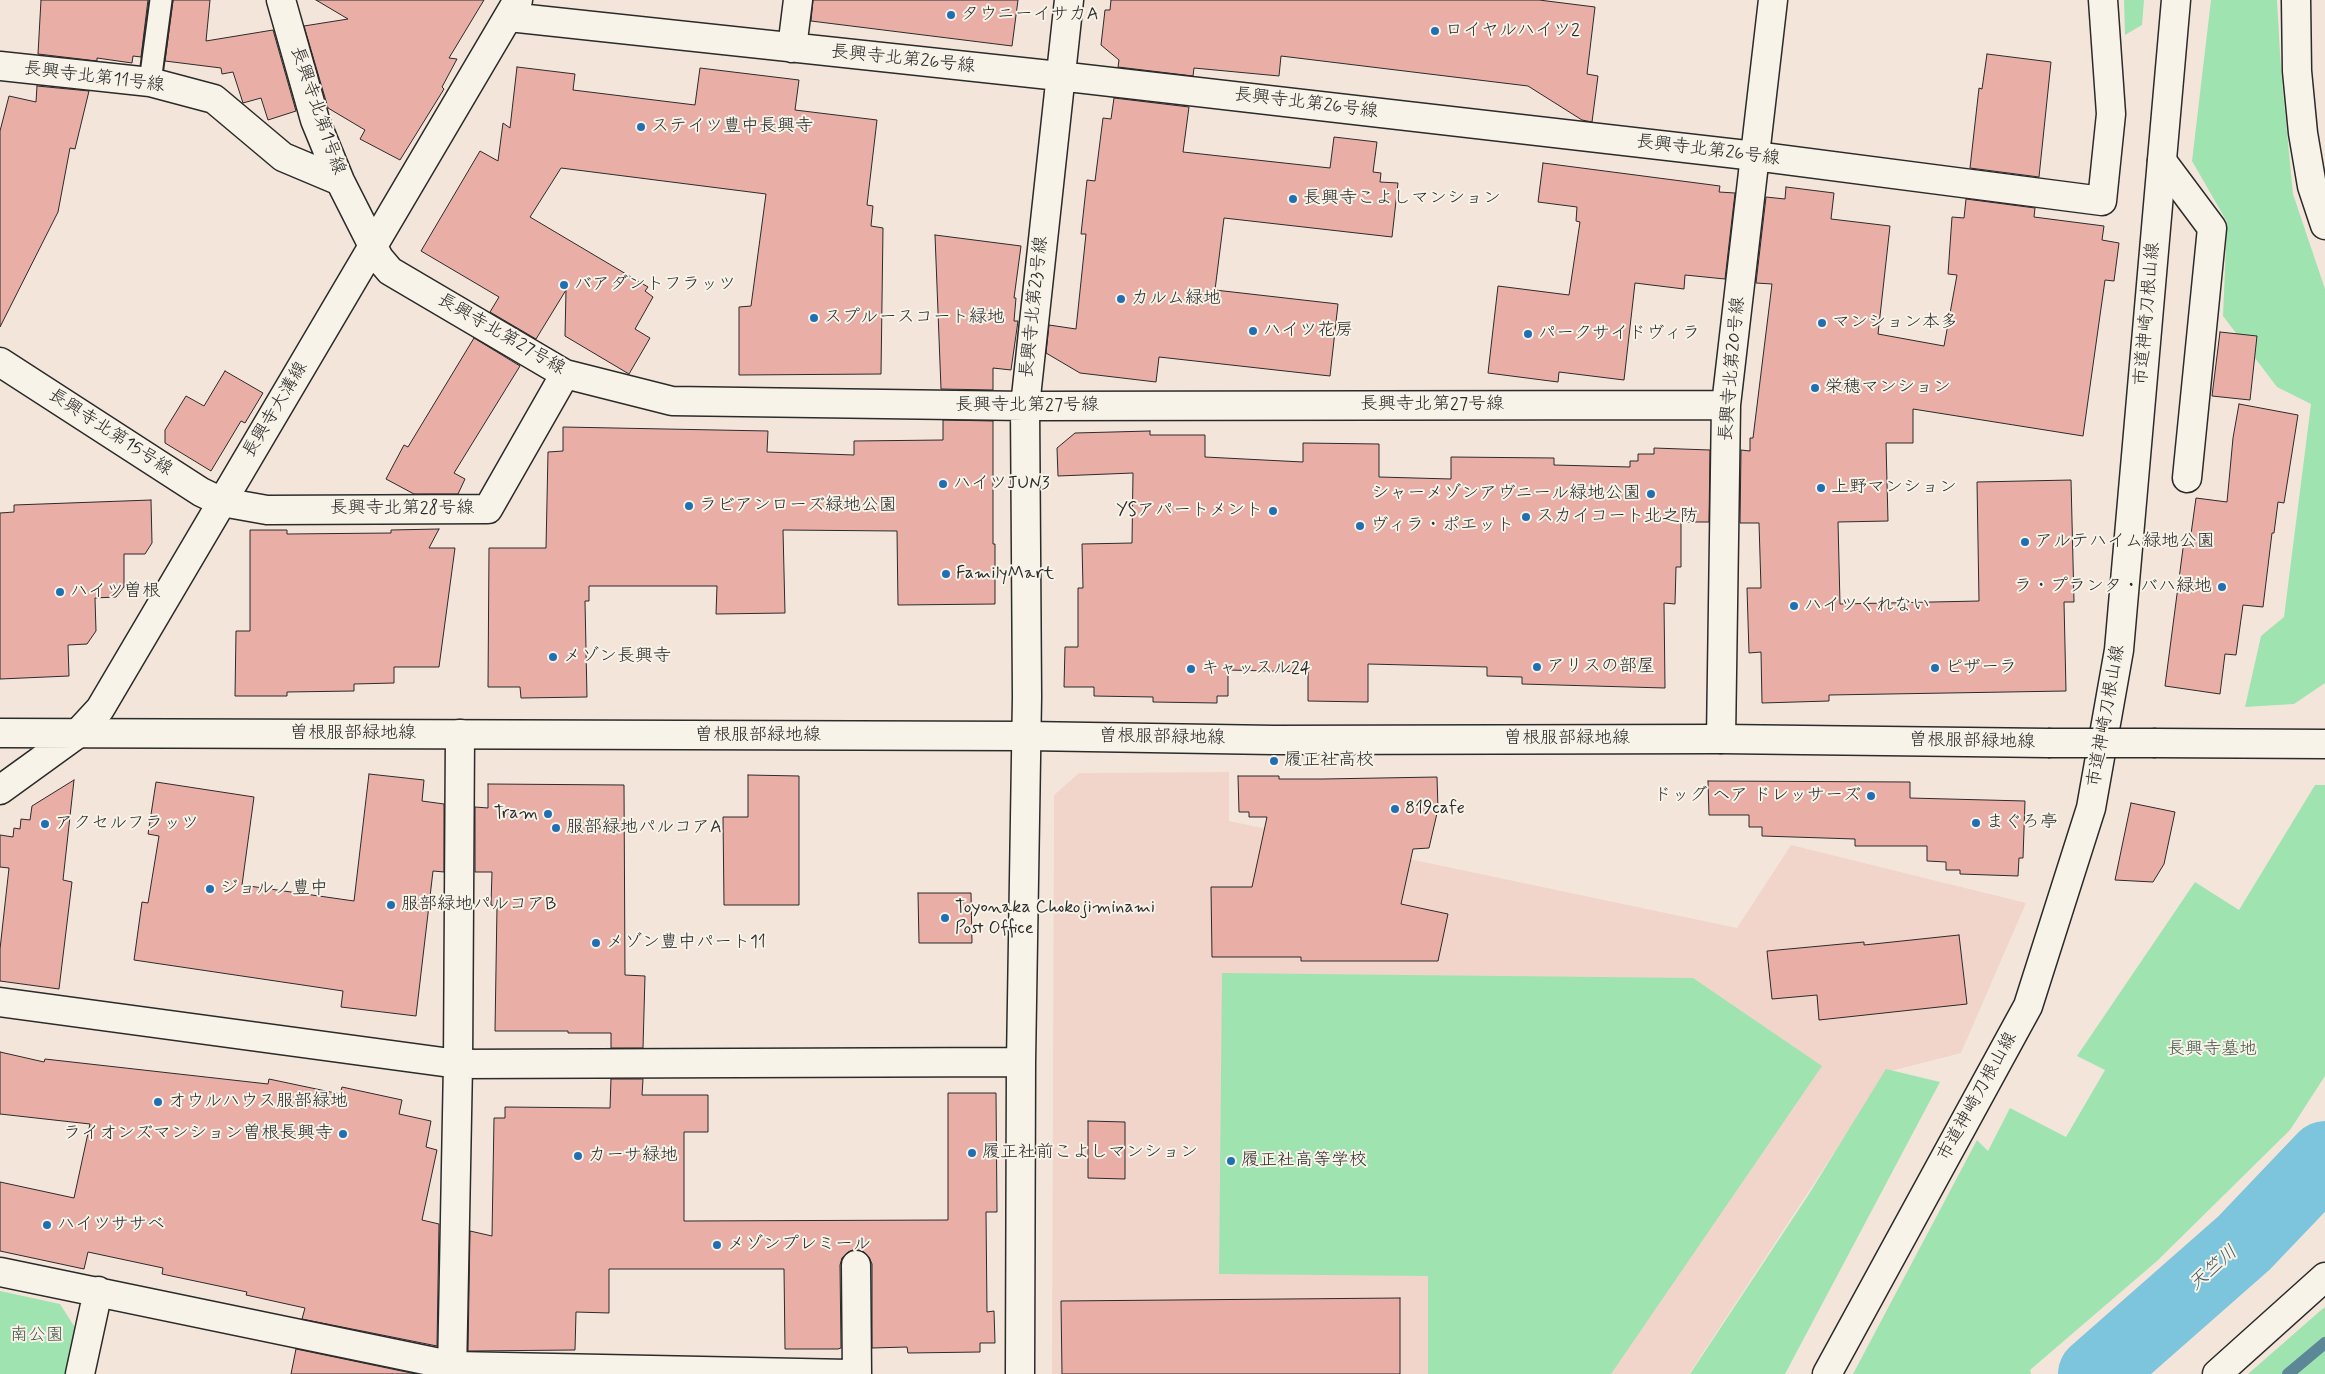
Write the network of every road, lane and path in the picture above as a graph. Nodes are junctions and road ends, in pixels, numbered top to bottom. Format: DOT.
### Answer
graph roads {
  1 [pos="161,0"];
  2 [pos="281,0"];
  3 [pos="798,0"];
  4 [pos="1069,0"];
  5 [pos="1773,0"];
  6 [pos="2103,0"];
  7 [pos="2176,0"];
  8 [pos="2296,0"];
  9 [pos="513,8"];
  10 [pos="792,48"];
  11 [pos="0,66"];
  12 [pos="1059,76"];
  13 [pos="150,82"];
  14 [pos="1755,156"];
  15 [pos="2162,161"];
  16 [pos="340,181"];
  17 [pos="2325,225"];
  18 [pos="374,246"];
  19 [pos="0,362"];
  20 [pos="565,374"];
  21 [pos="1726,405"];
  22 [pos="1025,406"];
  23 [pos="2187,478"];
  24 [pos="222,502"];
  25 [pos="0,733"];
  26 [pos="460,734"];
  27 [pos="76,735"];
  28 [pos="1027,736"];
  29 [pos="1721,739"];
  30 [pos="2325,744"];
  31 [pos="0,790"];
  32 [pos="0,1002"];
  33 [pos="1021,1062"];
  34 [pos="458,1064"];
  35 [pos="856,1265"];
  36 [pos="0,1272"];
  37 [pos="2325,1277"];
  38 [pos="98,1291"];
  39 [pos="453,1370"];
  40 [pos="80,1374"];
  41 [pos="849,1374"];
  42 [pos="857,1374"];
  43 [pos="1020,1374"];
  44 [pos="1827,1374"];
  45 [pos="2217,1374"];
  1 -- 13 [label="lane"];
  2 -- 16 [label="street, 長興寺北第1号線"];
  3 -- 10 [label="street"];
  4 -- 12 [label="street, 長興寺北第23号線"];
  5 -- 14 [label="street, 長興寺北第20号線"];
  6 -- 14 [label="street, 長興寺北第26号線"];
  7 -- 15 [label="street, 市道神崎刀根山線"];
  8 -- 17 [label="street"];
  9 -- 10 [label="street, 長興寺北第26号線"];
  9 -- 18 [label="street, 長興寺大溝線"];
  10 -- 12 [label="street, 長興寺北第26号線"];
  11 -- 13 [label="street, 長興寺北第11号線"];
  12 -- 14 [label="street, 長興寺北第26号線"];
  12 -- 22 [label="street, 長興寺北第23号線"];
  13 -- 16 [label="street, 長興寺北第11号線"];
  14 -- 21 [label="street, 長興寺北第20号線"];
  15 -- 23 [label="street"];
  15 -- 44 [label="street, 市道神崎刀根山線"];
  16 -- 18 [label="street, 長興寺北第1号線"];
  18 -- 20 [label="street, 長興寺北第27号線"];
  18 -- 24 [label="street, 長興寺大溝線"];
  19 -- 24 [label="street, 長興寺北第15号線"];
  20 -- 22 [label="street, 長興寺北第27号線"];
  20 -- 24 [label="street, 長興寺北第28号線"];
  21 -- 22 [label="street, 長興寺北第27号線"];
  21 -- 29 [label="street, 長興寺北第20号線"];
  22 -- 28 [label="street, 長興寺北第23号線"];
  24 -- 27 [label="street, 長興寺大溝線"];
  25 -- 27 [label="street, 曽根服部緑地線"];
  26 -- 27 [label="street, 曽根服部緑地線"];
  26 -- 28 [label="street, 曽根服部緑地線"];
  26 -- 34 [label="street"];
  27 -- 31 [label="street, 長興寺大溝線"];
  28 -- 29 [label="street, 曽根服部緑地線"];
  28 -- 33 [label="street, 長興寺北第23号線"];
  29 -- 30 [label="street, 曽根服部緑地線, bridge"];
  32 -- 34 [label="street"];
  33 -- 34 [label="street"];
  33 -- 43 [label="street, 長興寺北第23号線"];
  34 -- 39 [label="street"];
  35 -- 42 [label="street"];
  36 -- 38 [label="street"];
  37 -- 45 [label="street"];
  38 -- 39 [label="street"];
  38 -- 40 [label="street"];
  39 -- 41 [label="street"];
}
